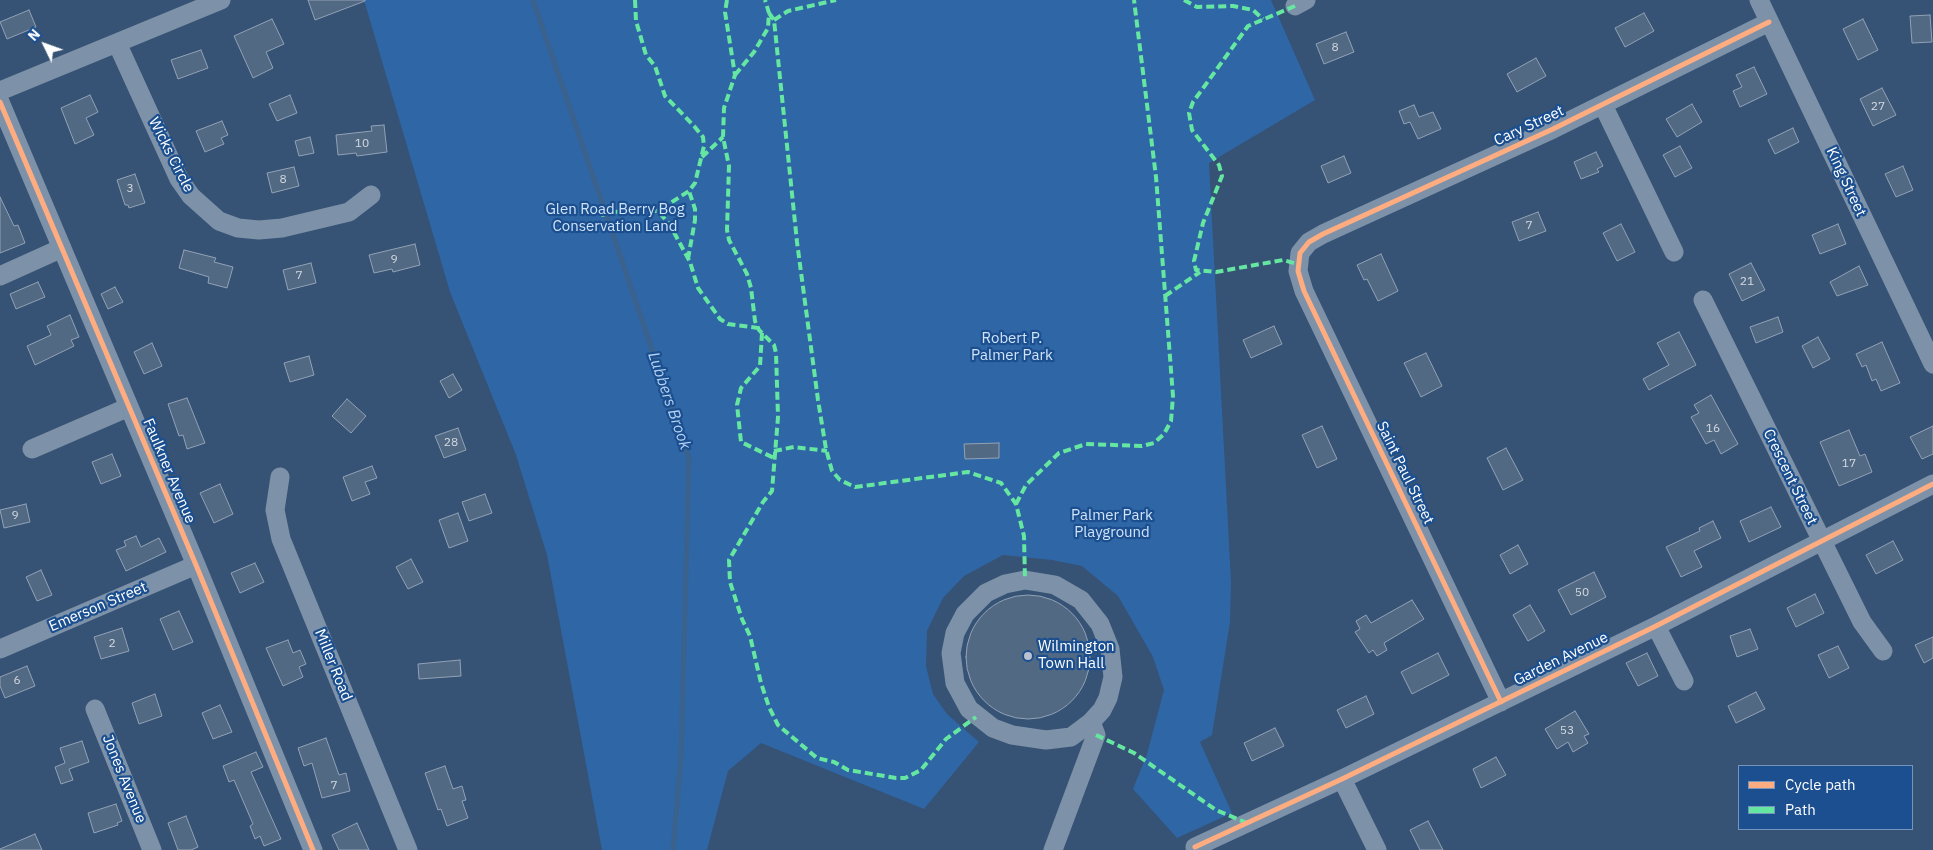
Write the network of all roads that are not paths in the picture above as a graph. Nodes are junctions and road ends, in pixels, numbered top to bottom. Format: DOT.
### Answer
graph roads {
  1 [pos="221,0"];
  2 [pos="1759,0"];
  3 [pos="1769,22"];
  4 [pos="117,43"];
  5 [pos="0,91"];
  6 [pos="0,102"];
  7 [pos="1603,105"];
  8 [pos="371,195"];
  9 [pos="62,248"];
  10 [pos="1674,252"];
  11 [pos="1300,253"];
  12 [pos="0,276"];
  13 [pos="1703,300"];
  14 [pos="1933,364"];
  15 [pos="129,407"];
  16 [pos="32,448"];
  17 [pos="280,477"];
  18 [pos="1933,484"];
  19 [pos="1821,540"];
  20 [pos="196,565"];
  21 [pos="1656,626"];
  22 [pos="0,649"];
  23 [pos="1883,651"];
  24 [pos="1684,682"];
  25 [pos="1501,702"];
  26 [pos="95,709"];
  27 [pos="1091,722"];
  28 [pos="1342,779"];
  29 [pos="1195,847"];
  30 [pos="152,850"];
  31 [pos="313,850"];
  32 [pos="408,850"];
  33 [pos="1053,850"];
  34 [pos="1377,850"];
  1 -- 4 [label="street"];
  2 -- 3 [label="street, King Street"];
  3 -- 7 [label="street, Cary Street"];
  3 -- 14 [label="street, King Street"];
  4 -- 5 [label="street"];
  4 -- 8 [label="street, Wicks Circle"];
  6 -- 9 [label="street, Faulkner Avenue"];
  7 -- 10 [label="street"];
  7 -- 11 [label="street, Cary Street"];
  9 -- 12 [label="street"];
  9 -- 15 [label="street, Faulkner Avenue"];
  11 -- 25 [label="street, Saint Paul Street"];
  13 -- 19 [label="street, Crescent Street"];
  15 -- 16 [label="street"];
  15 -- 20 [label="street, Faulkner Avenue"];
  17 -- 32 [label="street, Miller Road"];
  18 -- 19 [label="street, Garden Avenue"];
  19 -- 21 [label="street, Garden Avenue"];
  19 -- 23 [label="street, Crescent Street"];
  20 -- 22 [label="street, Emerson Street"];
  20 -- 31 [label="street, Faulkner Avenue"];
  21 -- 24 [label="street"];
  21 -- 25 [label="street, Garden Avenue"];
  25 -- 28 [label="street, Garden Avenue"];
  26 -- 30 [label="street, Jones Avenue"];
  27 -- 27 [label="street"];
  27 -- 33 [label="street"];
  28 -- 29 [label="street, Garden Avenue"];
  28 -- 34 [label="street"];
}
